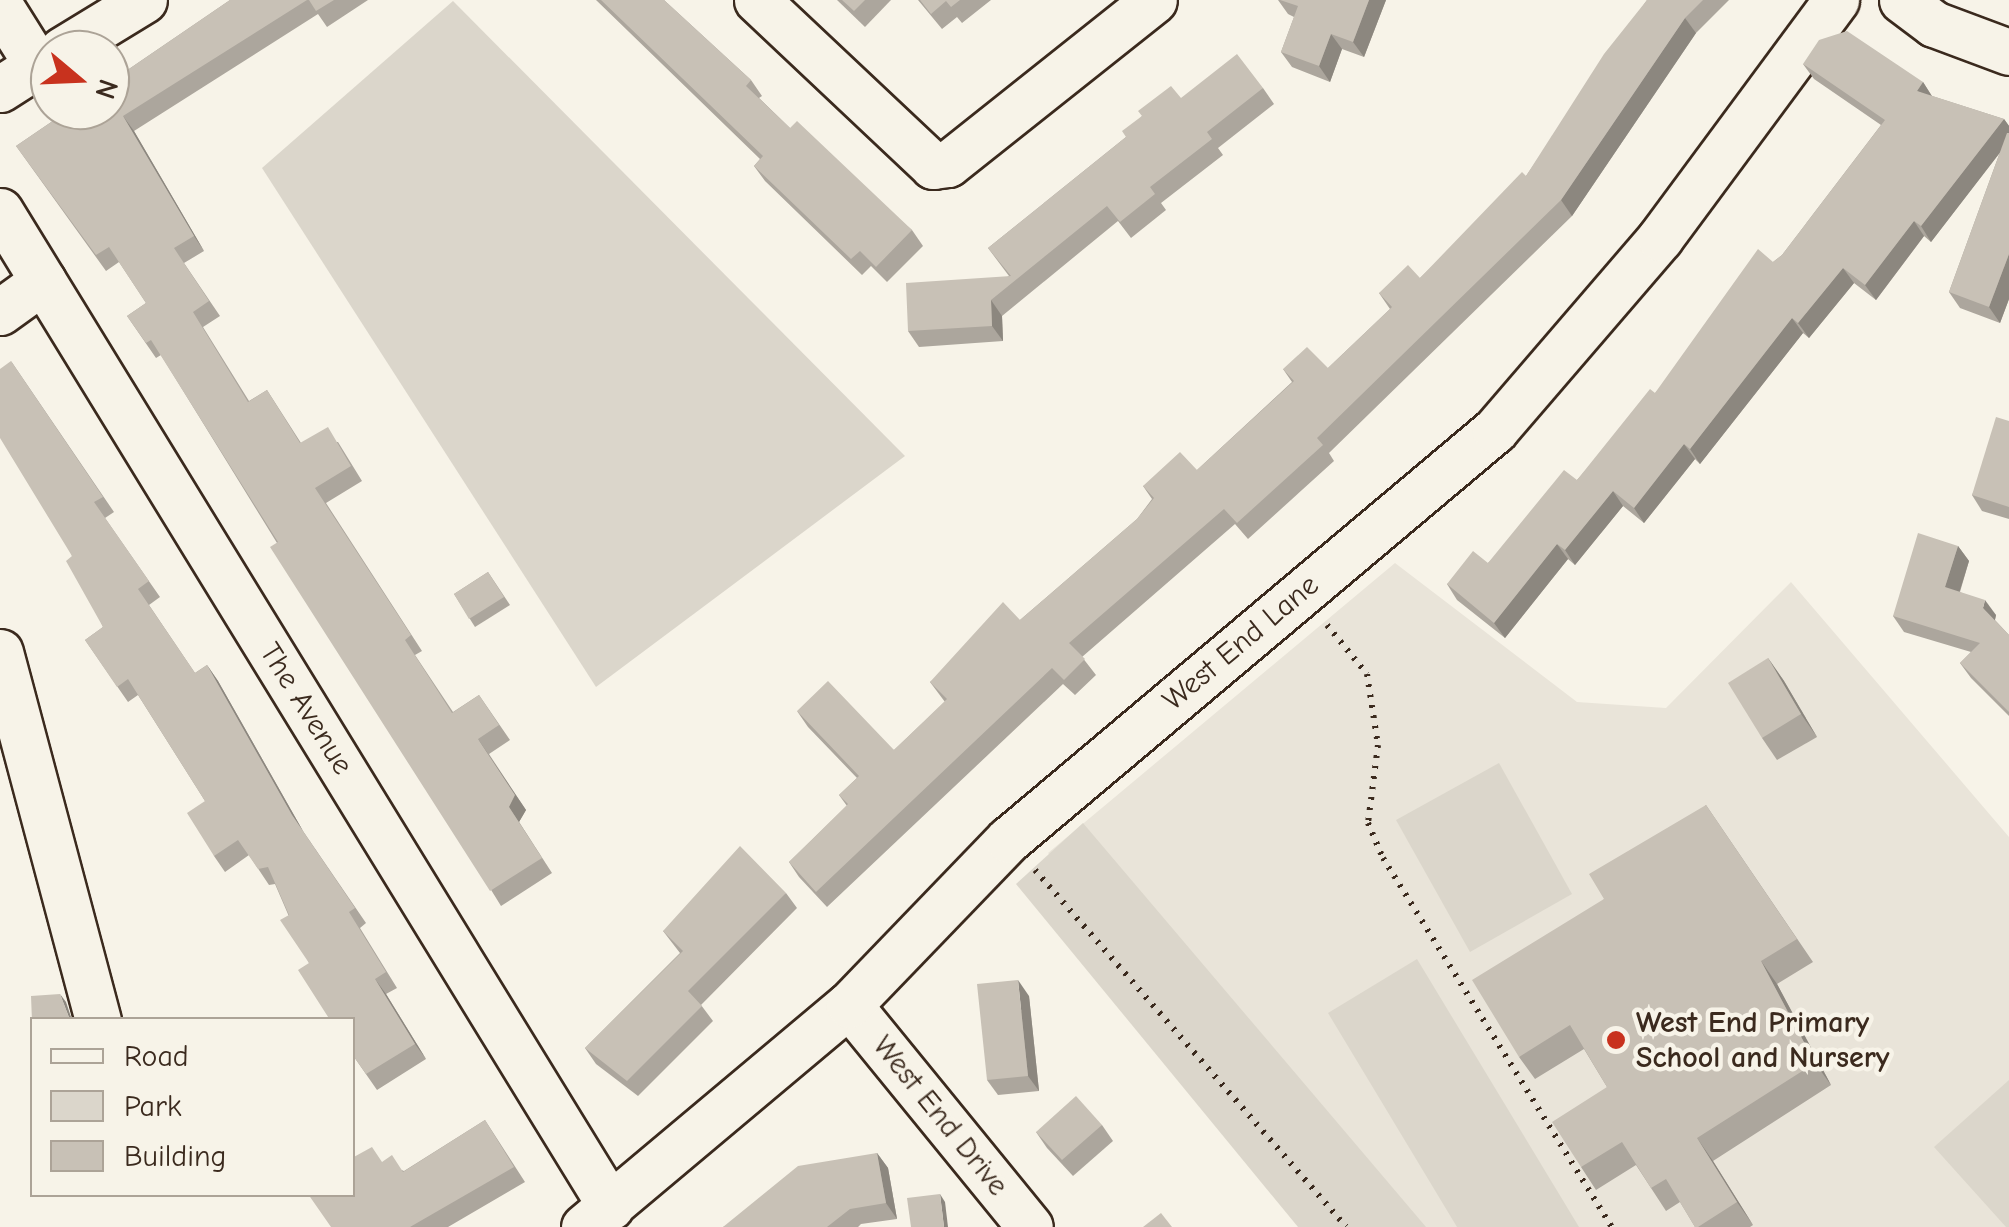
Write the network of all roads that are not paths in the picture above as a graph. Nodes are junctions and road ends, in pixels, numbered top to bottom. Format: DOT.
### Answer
graph roads {
  1 [pos="144,0"];
  2 [pos="757,0"];
  3 [pos="1154,0"];
  4 [pos="1836,0"];
  5 [pos="1902,0"];
  6 [pos="0,6"];
  7 [pos="95,30"];
  8 [pos="2009,52"];
  9 [pos="30,54"];
  10 [pos="0,210"];
  11 [pos="44,282"];
  12 [pos="0,312"];
  13 [pos="0,652"];
  14 [pos="849,1006"];
  15 [pos="97,1017"];
  16 [pos="598,1217"];
  17 [pos="1030,1227"];
  1 -- 7 [label="street"];
  2 -- 3 [label="street"];
  4 -- 14 [label="street, West End Lane"];
  5 -- 8 [label="street"];
  6 -- 9 [label="street"];
  10 -- 11 [label="street, The Avenue"];
  11 -- 12 [label="street"];
  11 -- 16 [label="street, The Avenue"];
  13 -- 15 [label="street"];
  14 -- 16 [label="street, West End Lane"];
  14 -- 17 [label="street, West End Drive"];
}
